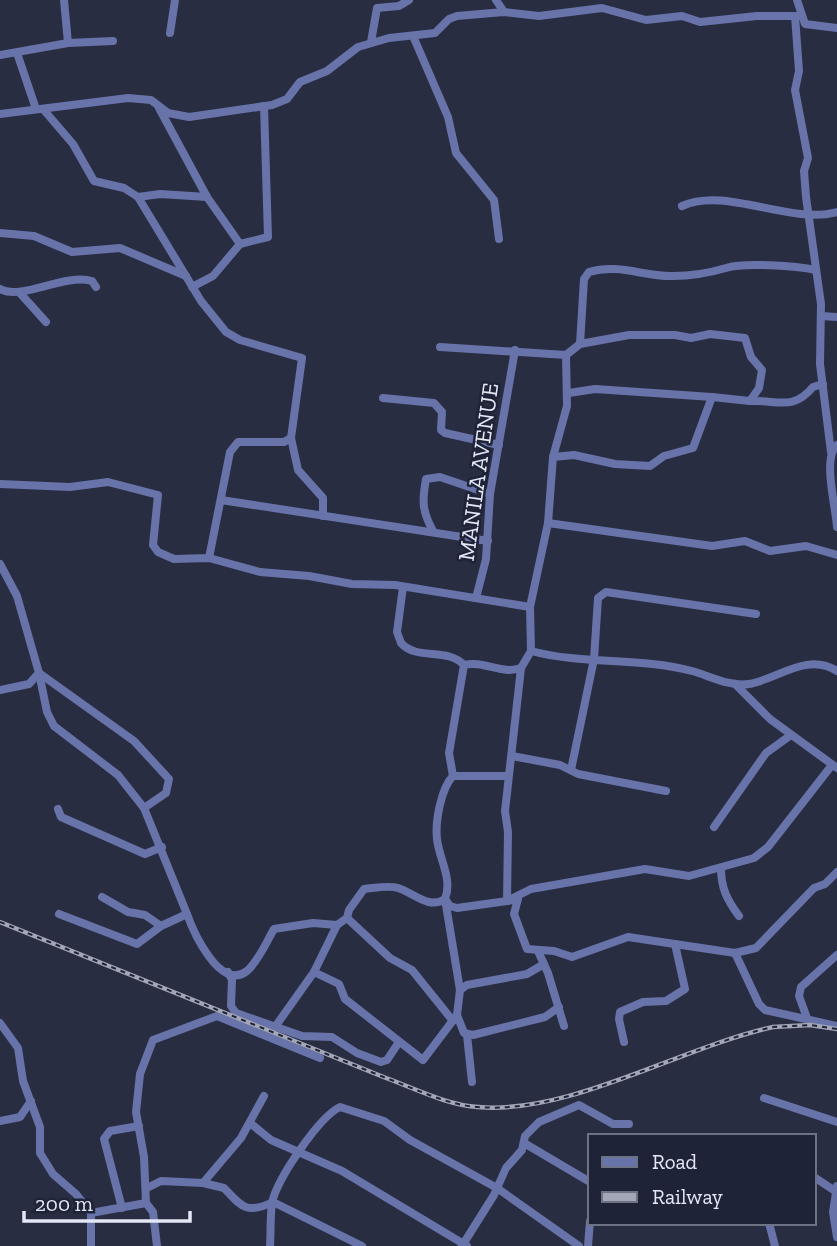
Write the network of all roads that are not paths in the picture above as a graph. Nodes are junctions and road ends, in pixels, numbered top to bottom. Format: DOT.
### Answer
graph roads {
  1 [pos="64,0"];
  2 [pos="175,0"];
  3 [pos="409,0"];
  4 [pos="496,0"];
  5 [pos="797,0"];
  6 [pos="504,12"];
  7 [pos="798,16"];
  8 [pos="837,28"];
  9 [pos="170,33"];
  10 [pos="413,36"];
  11 [pos="113,41"];
  12 [pos="371,42"];
  13 [pos="68,43"];
  14 [pos="17,53"];
  15 [pos="0,55"];
  16 [pos="264,106"];
  17 [pos="159,108"];
  18 [pos="39,109"];
  19 [pos="0,114"];
  20 [pos="138,197"];
  21 [pos="207,197"];
  22 [pos="682,206"];
  23 [pos="837,212"];
  24 [pos="809,215"];
  25 [pos="0,233"];
  26 [pos="499,239"];
  27 [pos="240,244"];
  28 [pos="816,270"];
  29 [pos="186,276"];
  30 [pos="96,287"];
  31 [pos="192,287"];
  32 [pos="0,289"];
  33 [pos="19,292"];
  34 [pos="821,316"];
  35 [pos="837,317"];
  36 [pos="46,322"];
  37 [pos="580,344"];
  38 [pos="440,347"];
  39 [pos="515,350"];
  40 [pos="566,355"];
  41 [pos="823,384"];
  42 [pos="569,393"];
  43 [pos="712,397"];
  44 [pos="383,398"];
  45 [pos="750,401"];
  46 [pos="290,438"];
  47 [pos="499,445"];
  48 [pos="834,449"];
  49 [pos="553,457"];
  50 [pos="0,484"];
  51 [pos="490,494"];
  52 [pos="220,500"];
  53 [pos="323,516"];
  54 [pos="548,523"];
  55 [pos="837,527"];
  56 [pos="433,531"];
  57 [pos="488,541"];
  58 [pos="837,555"];
  59 [pos="209,558"];
  60 [pos="0,564"];
  61 [pos="403,587"];
  62 [pos="476,598"];
  63 [pos="530,607"];
  64 [pos="756,614"];
  65 [pos="531,651"];
  66 [pos="594,659"];
  67 [pos="464,665"];
  68 [pos="521,668"];
  69 [pos="837,671"];
  70 [pos="39,673"];
  71 [pos="735,684"];
  72 [pos="0,690"];
  73 [pos="791,735"];
  74 [pos="512,756"];
  75 [pos="835,766"];
  76 [pos="571,770"];
  77 [pos="453,776"];
  78 [pos="508,776"];
  79 [pos="666,791"];
  80 [pos="144,807"];
  81 [pos="58,809"];
  82 [pos="714,827"];
  83 [pos="162,846"];
  84 [pos="722,869"];
  85 [pos="837,872"];
  86 [pos="102,897"];
  87 [pos="445,899"];
  88 [pos="507,901"];
  89 [pos="59,914"];
  90 [pos="187,914"];
  91 [pos="738,916"];
  92 [pos="347,918"];
  93 [pos="338,925"];
  94 [pos="161,926"];
  95 [pos="676,944"];
  96 [pos="538,951"];
  97 [pos="735,953"];
  98 [pos="837,954"];
  99 [pos="544,964"];
  100 [pos="228,972"];
  101 [pos="314,972"];
  102 [pos="460,990"];
  103 [pos="559,1007"];
  104 [pos="455,1018"];
  105 [pos="807,1018"];
  106 [pos="0,1023"];
  107 [pos="564,1026"];
  108 [pos="837,1026"];
  109 [pos="275,1027"];
  110 [pos="467,1035"];
  111 [pos="399,1042"];
  112 [pos="624,1042"];
  113 [pos="320,1058"];
  114 [pos="472,1082"];
  115 [pos="264,1096"];
  116 [pos="764,1098"];
  117 [pos="31,1101"];
  118 [pos="0,1121"];
  119 [pos="837,1122"];
  120 [pos="250,1123"];
  121 [pos="629,1124"];
  122 [pos="139,1126"];
  123 [pos="524,1143"];
  124 [pos="301,1152"];
  125 [pos="816,1178"];
  126 [pos="588,1181"];
  127 [pos="203,1184"];
  128 [pos="147,1188"];
  129 [pos="497,1188"];
  130 [pos="836,1189"];
  131 [pos="272,1202"];
  132 [pos="146,1203"];
  133 [pos="122,1208"];
  134 [pos="90,1213"];
  135 [pos="590,1225"];
  136 [pos="770,1225"];
  137 [pos="837,1237"];
  138 [pos="464,1245"];
  139 [pos="92,1246"];
  140 [pos="157,1246"];
  141 [pos="270,1246"];
  142 [pos="362,1246"];
  143 [pos="579,1246"];
  144 [pos="588,1246"];
  145 [pos="775,1246"];
  1 -- 13 [label="street"];
  2 -- 9 [label="street"];
  3 -- 12 [label="street"];
  4 -- 6 [label="street"];
  5 -- 7 [label="street"];
  6 -- 7 [label="street"];
  6 -- 10 [label="street"];
  7 -- 8 [label="street"];
  7 -- 24 [label="street"];
  10 -- 12 [label="street"];
  10 -- 26 [label="street"];
  11 -- 13 [label="street"];
  12 -- 16 [label="street"];
  13 -- 14 [label="street"];
  14 -- 15 [label="street"];
  14 -- 18 [label="street"];
  16 -- 17 [label="street"];
  16 -- 27 [label="street"];
  17 -- 18 [label="street"];
  17 -- 21 [label="street"];
  18 -- 19 [label="street"];
  18 -- 20 [label="street"];
  20 -- 21 [label="street"];
  20 -- 29 [label="street"];
  21 -- 27 [label="street"];
  22 -- 24 [label="street"];
  23 -- 24 [label="street"];
  24 -- 28 [label="street"];
  25 -- 29 [label="street"];
  27 -- 31 [label="street"];
  28 -- 34 [label="street"];
  28 -- 37 [label="street"];
  29 -- 31 [label="street"];
  30 -- 33 [label="street"];
  31 -- 46 [label="street"];
  32 -- 33 [label="street"];
  33 -- 36 [label="street"];
  34 -- 35 [label="street"];
  34 -- 41 [label="street"];
  37 -- 40 [label="street"];
  37 -- 45 [label="street"];
  38 -- 39 [label="street"];
  39 -- 40 [label="street"];
  39 -- 47 [label="street, MANILA AVENUE"];
  40 -- 42 [label="street"];
  41 -- 45 [label="street"];
  41 -- 48 [label="street"];
  42 -- 43 [label="street"];
  42 -- 49 [label="street"];
  43 -- 45 [label="street"];
  43 -- 49 [label="street"];
  44 -- 47 [label="street"];
  46 -- 52 [label="street"];
  46 -- 53 [label="street"];
  47 -- 51 [label="street, MANILA AVENUE"];
  48 -- 55 [label="street"];
  49 -- 54 [label="street"];
  50 -- 59 [label="street"];
  51 -- 56 [label="street"];
  51 -- 57 [label="street, MANILA AVENUE"];
  52 -- 53 [label="street"];
  52 -- 59 [label="street"];
  53 -- 56 [label="street"];
  54 -- 58 [label="street"];
  54 -- 63 [label="street"];
  56 -- 57 [label="street"];
  57 -- 62 [label="street, MANILA AVENUE"];
  59 -- 61 [label="street"];
  60 -- 70 [label="street"];
  61 -- 62 [label="street"];
  61 -- 67 [label="street"];
  62 -- 63 [label="street"];
  63 -- 65 [label="street"];
  64 -- 66 [label="street"];
  65 -- 66 [label="street"];
  65 -- 68 [label="street"];
  66 -- 71 [label="street"];
  66 -- 76 [label="street"];
  67 -- 68 [label="street"];
  67 -- 77 [label="street"];
  68 -- 74 [label="street"];
  69 -- 71 [label="street"];
  70 -- 72 [label="street"];
  70 -- 80 [label="street"];
  70 -- 80 [label="street"];
  71 -- 73 [label="street"];
  73 -- 75 [label="street"];
  73 -- 82 [label="street"];
  74 -- 76 [label="street"];
  74 -- 78 [label="street"];
  75 -- 84 [label="street"];
  76 -- 79 [label="street"];
  77 -- 78 [label="street"];
  77 -- 87 [label="street"];
  78 -- 88 [label="street"];
  80 -- 83 [label="street"];
  81 -- 83 [label="street"];
  83 -- 90 [label="street"];
  84 -- 88 [label="street"];
  84 -- 91 [label="street"];
  85 -- 97 [label="street"];
  86 -- 94 [label="street"];
  87 -- 88 [label="street"];
  87 -- 92 [label="street"];
  87 -- 102 [label="street"];
  88 -- 96 [label="street"];
  89 -- 94 [label="street"];
  90 -- 94 [label="street"];
  90 -- 100 [label="street"];
  92 -- 93 [label="street"];
  92 -- 104 [label="street"];
  93 -- 100 [label="street"];
  93 -- 101 [label="street"];
  95 -- 96 [label="street"];
  95 -- 97 [label="street"];
  95 -- 112 [label="street"];
  96 -- 99 [label="street"];
  97 -- 105 [label="street"];
  98 -- 105 [label="street"];
  99 -- 102 [label="street"];
  99 -- 103 [label="street"];
  100 -- 109 [label="street"];
  101 -- 109 [label="street"];
  101 -- 111 [label="street"];
  102 -- 104 [label="street"];
  103 -- 107 [label="street"];
  103 -- 110 [label="street"];
  104 -- 110 [label="street"];
  104 -- 111 [label="street"];
  105 -- 108 [label="street"];
  106 -- 117 [label="street"];
  109 -- 111 [label="street"];
  110 -- 114 [label="street"];
  113 -- 122 [label="street"];
  115 -- 120 [label="street"];
  116 -- 119 [label="street"];
  117 -- 118 [label="street"];
  117 -- 134 [label="street"];
  120 -- 124 [label="street"];
  120 -- 127 [label="street"];
  121 -- 123 [label="street"];
  122 -- 128 [label="street"];
  122 -- 133 [label="street"];
  123 -- 126 [label="street"];
  123 -- 129 [label="street"];
  124 -- 129 [label="street"];
  124 -- 131 [label="street"];
  124 -- 138 [label="street"];
  125 -- 130 [label="street"];
  127 -- 128 [label="street"];
  127 -- 131 [label="street"];
  128 -- 132 [label="street"];
  129 -- 138 [label="street"];
  129 -- 143 [label="street"];
  130 -- 137 [label="street"];
  131 -- 141 [label="street"];
  131 -- 142 [label="street"];
  132 -- 133 [label="street"];
  132 -- 140 [label="street"];
  133 -- 134 [label="street"];
  134 -- 139 [label="street"];
  135 -- 144 [label="street"];
  136 -- 145 [label="street"];
}
